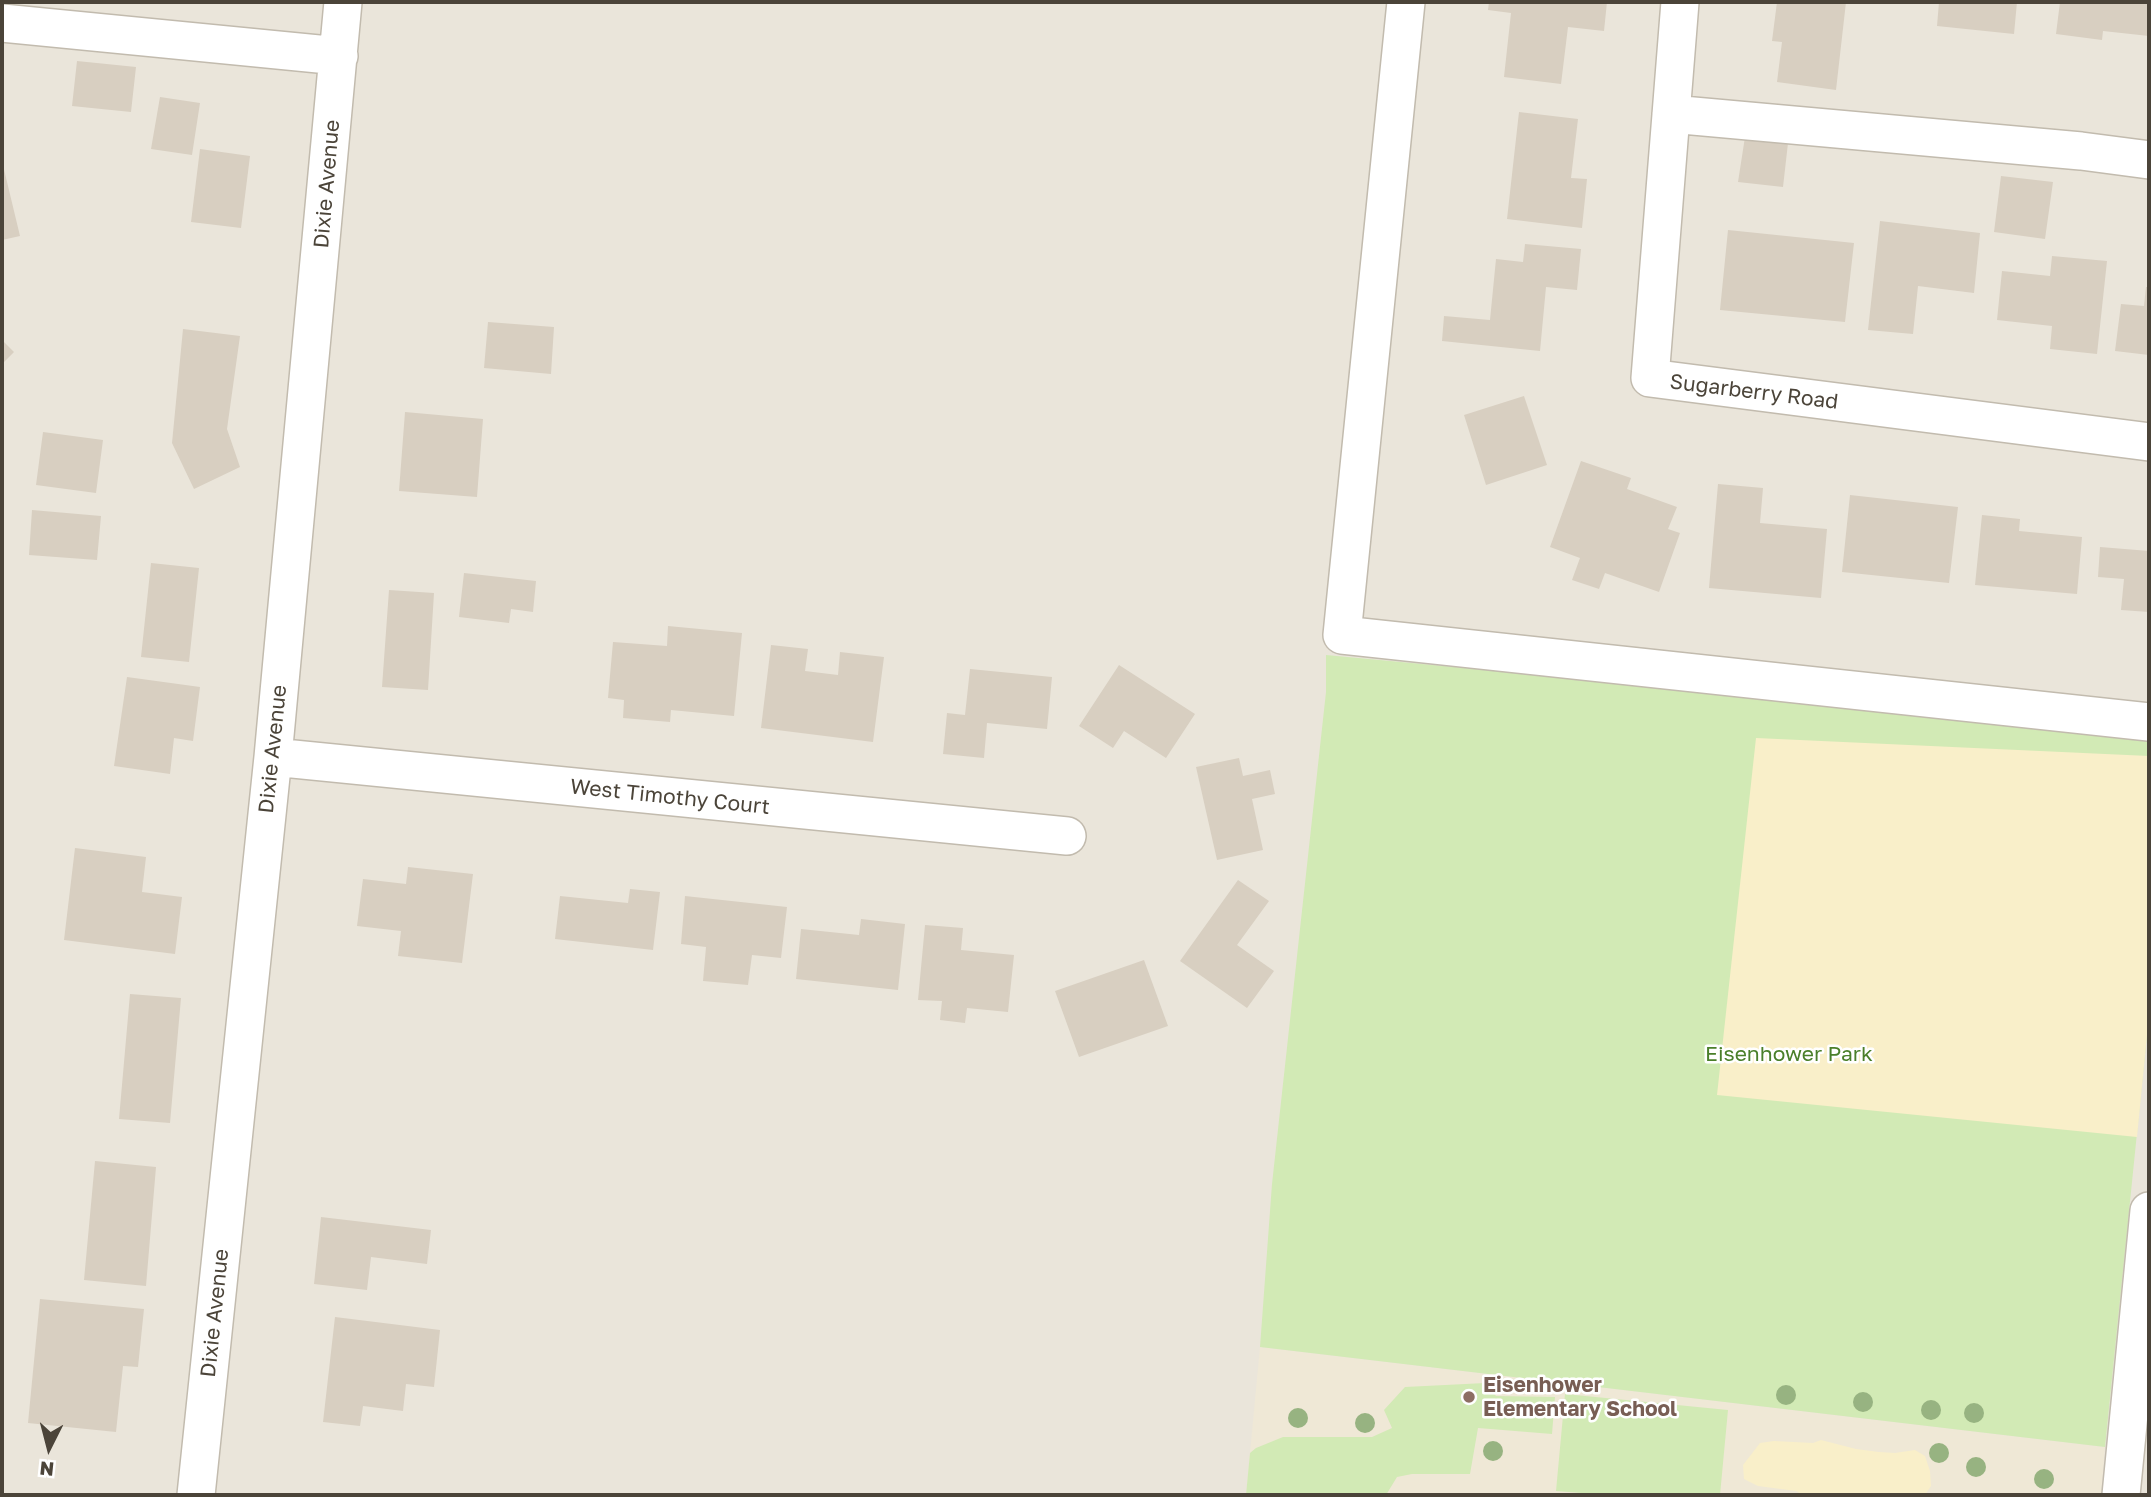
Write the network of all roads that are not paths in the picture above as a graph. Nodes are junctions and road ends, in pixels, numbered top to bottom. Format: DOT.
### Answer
graph roads {
  1 [pos="343,2"];
  2 [pos="1406,2"];
  3 [pos="1680,2"];
  4 [pos="2,23"];
  5 [pos="339,56"];
  6 [pos="1671,114"];
  7 [pos="2149,160"];
  8 [pos="2149,442"];
  9 [pos="2149,722"];
  10 [pos="273,757"];
  11 [pos="1067,836"];
  12 [pos="2149,1211"];
  13 [pos="196,1495"];
  14 [pos="2121,1495"];
  1 -- 5 [label="street, Dixie Avenue"];
  2 -- 9 [label="street"];
  3 -- 6 [label="street, Sugarberry Road"];
  4 -- 5 [label="street"];
  5 -- 10 [label="street, Dixie Avenue"];
  6 -- 7 [label="street"];
  6 -- 8 [label="street, Sugarberry Road"];
  10 -- 11 [label="street, West Timothy Court"];
  10 -- 13 [label="street, Dixie Avenue"];
  12 -- 14 [label="street"];
}
